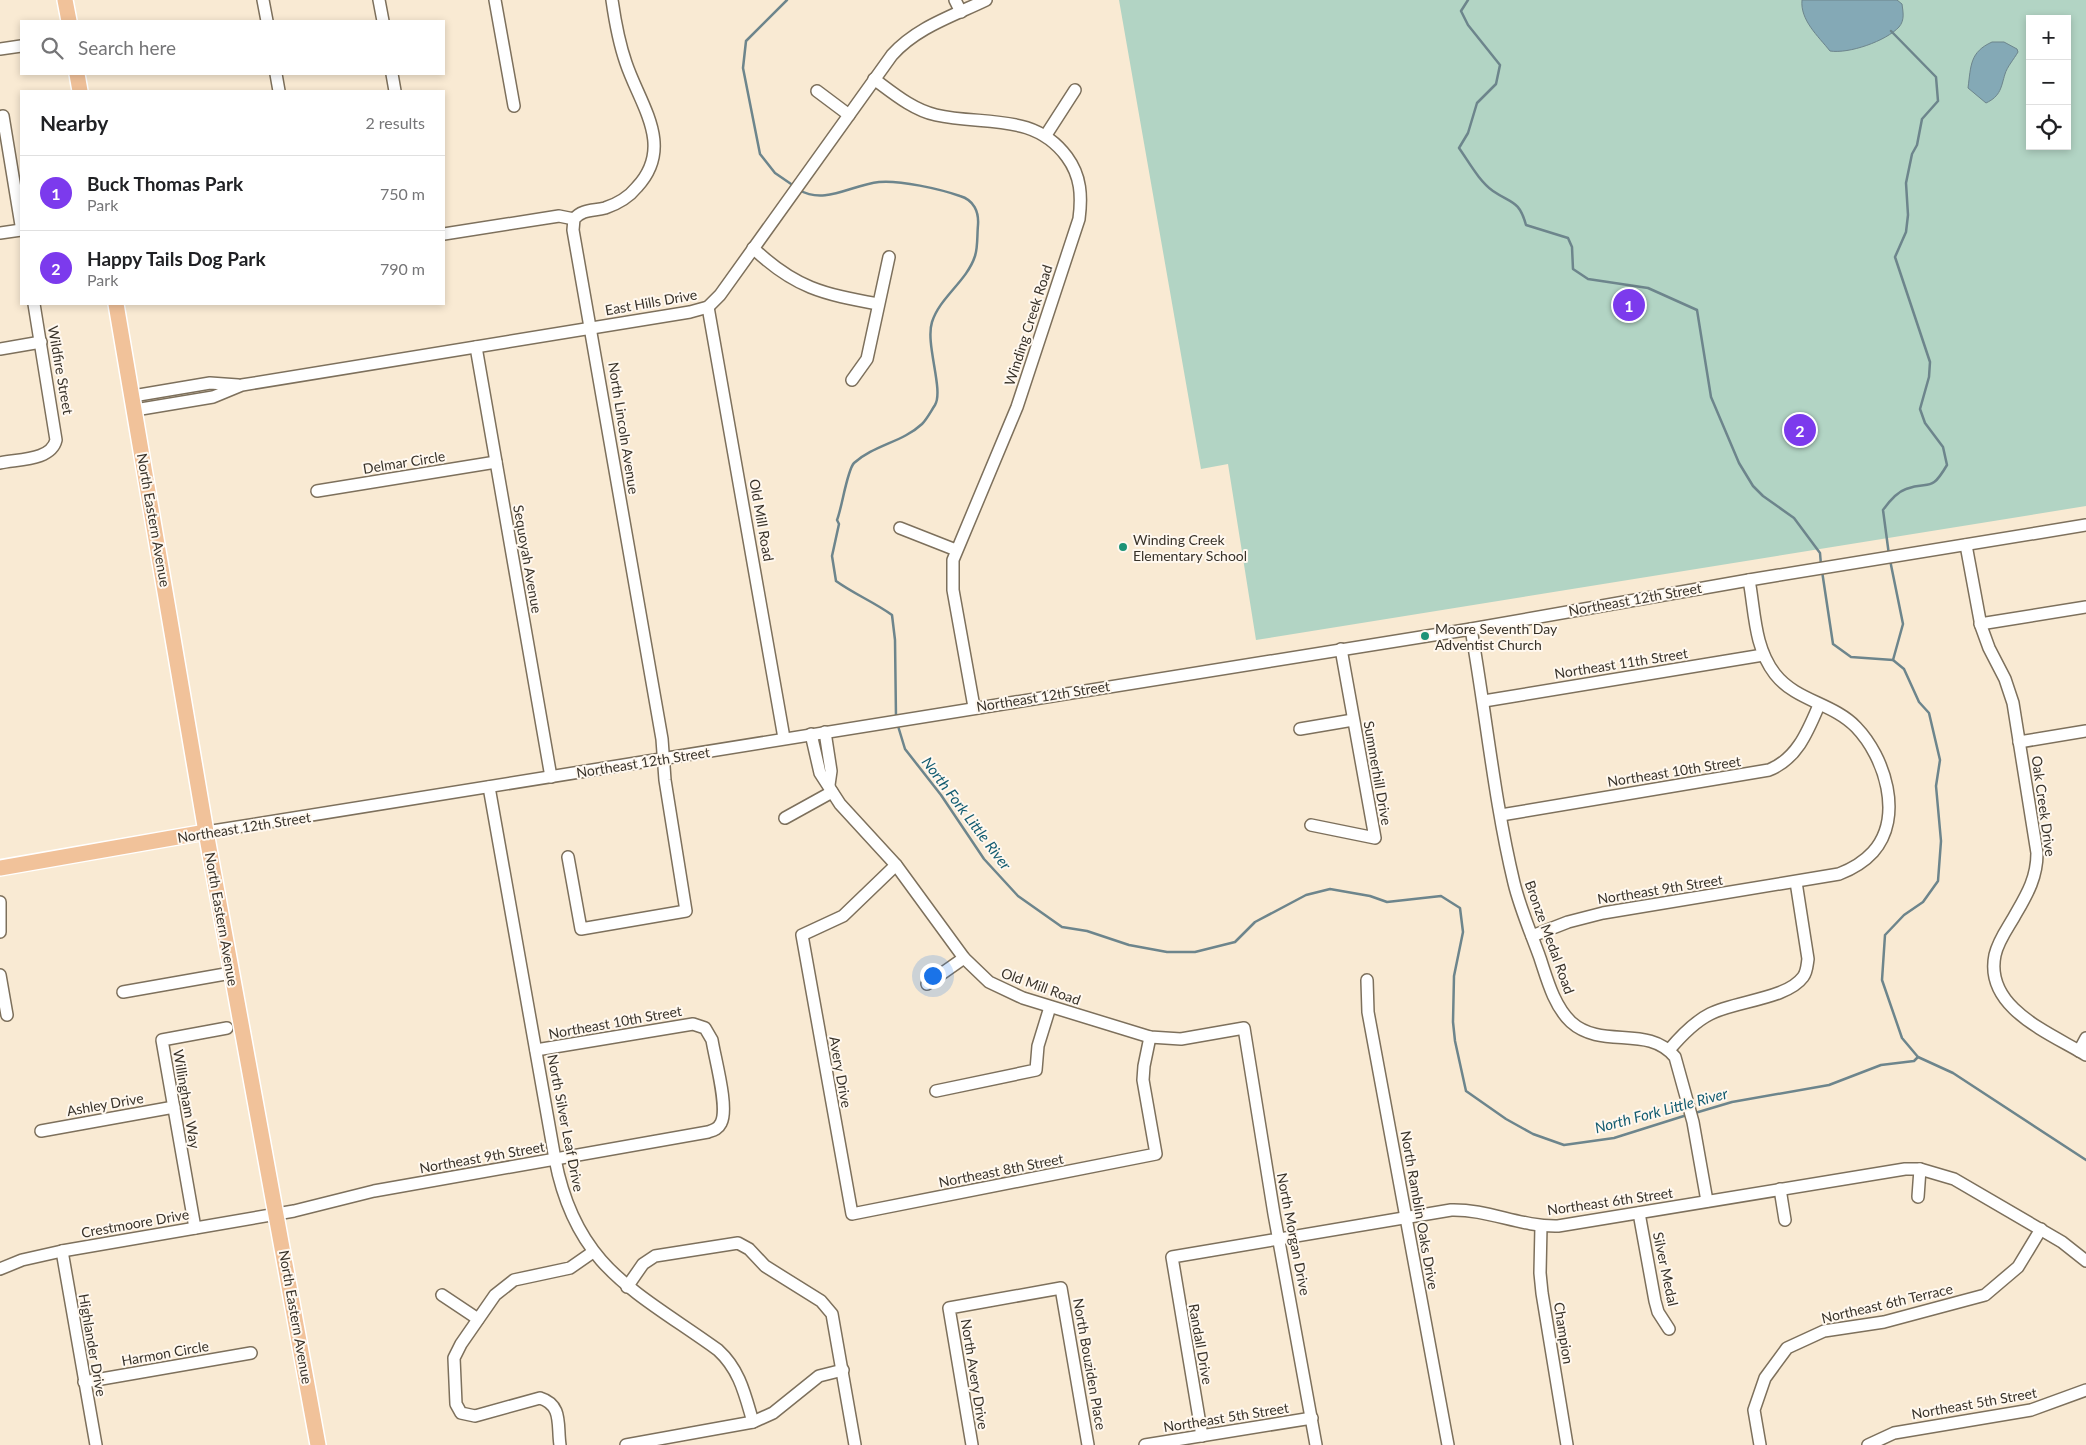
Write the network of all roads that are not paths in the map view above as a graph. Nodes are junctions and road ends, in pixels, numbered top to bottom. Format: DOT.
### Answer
graph roads {
  1 [pos="65,0"];
  2 [pos="264,0"];
  3 [pos="379,0"];
  4 [pos="495,0"];
  5 [pos="612,0"];
  6 [pos="955,0"];
  7 [pos="986,0"];
  8 [pos="961,12"];
  9 [pos="69,20"];
  10 [pos="267,20"];
  11 [pos="383,20"];
  12 [pos="20,46"];
  13 [pos="0,49"];
  14 [pos="78,75"];
  15 [pos="276,75"];
  16 [pos="392,75"];
  17 [pos="874,79"];
  18 [pos="80,90"];
  19 [pos="279,90"];
  20 [pos="395,90"];
  21 [pos="1075,90"];
  22 [pos="817,91"];
  23 [pos="514,106"];
  24 [pos="2,116"];
  25 [pos="849,116"];
  26 [pos="1046,135"];
  27 [pos="20,219"];
  28 [pos="574,219"];
  29 [pos="20,230"];
  30 [pos="0,233"];
  31 [pos="445,234"];
  32 [pos="753,248"];
  33 [pos="890,257"];
  34 [pos="878,304"];
  35 [pos="34,305"];
  36 [pos="116,305"];
  37 [pos="708,307"];
  38 [pos="592,328"];
  39 [pos="40,342"];
  40 [pos="476,347"];
  41 [pos="0,349"];
  42 [pos="852,380"];
  43 [pos="134,403"];
  44 [pos="496,462"];
  45 [pos="0,464"];
  46 [pos="317,491"];
  47 [pos="2086,525"];
  48 [pos="900,528"];
  49 [pos="1966,545"];
  50 [pos="956,550"];
  51 [pos="1749,580"];
  52 [pos="2086,607"];
  53 [pos="1980,624"];
  54 [pos="1471,629"];
  55 [pos="1341,650"];
  56 [pos="1763,655"];
  57 [pos="1484,701"];
  58 [pos="1820,706"];
  59 [pos="974,707"];
  60 [pos="1353,720"];
  61 [pos="1300,729"];
  62 [pos="2086,731"];
  63 [pos="825,732"];
  64 [pos="811,734"];
  65 [pos="784,738"];
  66 [pos="2019,742"];
  67 [pos="664,759"];
  68 [pos="551,777"];
  69 [pos="489,787"];
  70 [pos="830,789"];
  71 [pos="1501,815"];
  72 [pos="785,818"];
  73 [pos="1311,825"];
  74 [pos="206,832"];
  75 [pos="568,857"];
  76 [pos="896,865"];
  77 [pos="0,868"];
  78 [pos="1796,882"];
  79 [pos="0,902"];
  80 [pos="0,932"];
  81 [pos="1532,936"];
  82 [pos="964,958"];
  83 [pos="231,973"];
  84 [pos="0,975"];
  85 [pos="1368,980"];
  86 [pos="927,984"];
  87 [pos="123,992"];
  88 [pos="1050,1007"];
  89 [pos="7,1015"];
  90 [pos="226,1028"];
  91 [pos="1244,1028"];
  92 [pos="1150,1037"];
  93 [pos="2086,1038"];
  94 [pos="536,1050"];
  95 [pos="1669,1050"];
  96 [pos="2082,1053"];
  97 [pos="936,1091"];
  98 [pos="174,1107"];
  99 [pos="720,1125"];
  100 [pos="41,1131"];
  101 [pos="555,1159"];
  102 [pos="1920,1170"];
  103 [pos="1780,1188"];
  104 [pos="1918,1197"];
  105 [pos="1707,1201"];
  106 [pos="1639,1212"];
  107 [pos="277,1213"];
  108 [pos="852,1214"];
  109 [pos="1405,1218"];
  110 [pos="1785,1220"];
  111 [pos="1542,1226"];
  112 [pos="195,1228"];
  113 [pos="2041,1229"];
  114 [pos="1280,1239"];
  115 [pos="62,1251"];
  116 [pos="593,1252"];
  117 [pos="1172,1257"];
  118 [pos="2086,1261"];
  119 [pos="0,1269"];
  120 [pos="627,1287"];
  121 [pos="1061,1288"];
  122 [pos="442,1295"];
  123 [pos="478,1319"];
  124 [pos="1669,1329"];
  125 [pos="252,1353"];
  126 [pos="843,1370"];
  127 [pos="84,1382"];
  128 [pos="2086,1390"];
  129 [pos="1312,1418"];
  130 [pos="753,1422"];
  131 [pos="1202,1436"];
  132 [pos="96,1445"];
  133 [pos="318,1445"];
  134 [pos="560,1445"];
  135 [pos="626,1445"];
  136 [pos="855,1445"];
  137 [pos="972,1445"];
  138 [pos="1088,1445"];
  139 [pos="1146,1445"];
  140 [pos="1316,1445"];
  141 [pos="1448,1445"];
  142 [pos="1567,1445"];
  143 [pos="1760,1445"];
  144 [pos="1868,1445"];
  1 -- 9 [label="main road"];
  2 -- 10 [label="street"];
  3 -- 11 [label="street"];
  4 -- 23 [label="street"];
  5 -- 28 [label="street"];
  6 -- 8 [label="street"];
  7 -- 8 [label="street, East Hills Drive"];
  8 -- 17 [label="street, East Hills Drive"];
  12 -- 13 [label="street"];
  14 -- 18 [label="main road"];
  15 -- 19 [label="street"];
  16 -- 20 [label="street"];
  17 -- 25 [label="street, East Hills Drive"];
  17 -- 26 [label="street, Winding Creek Road"];
  21 -- 26 [label="street"];
  22 -- 25 [label="street"];
  24 -- 27 [label="street"];
  25 -- 32 [label="street, East Hills Drive"];
  26 -- 50 [label="street, Winding Creek Road"];
  28 -- 31 [label="street"];
  28 -- 38 [label="street, North Lincoln Avenue"];
  29 -- 30 [label="street"];
  32 -- 34 [label="street"];
  32 -- 37 [label="street, East Hills Drive"];
  33 -- 34 [label="street"];
  34 -- 42 [label="street"];
  35 -- 39 [label="street, Wildfire Street"];
  36 -- 43 [label="main road, North Eastern Avenue"];
  37 -- 38 [label="street, East Hills Drive"];
  37 -- 65 [label="street, Old Mill Road"];
  38 -- 40 [label="street, East Hills Drive"];
  38 -- 67 [label="street, North Lincoln Avenue"];
  39 -- 41 [label="street"];
  39 -- 45 [label="street, Wildfire Street"];
  40 -- 43 [label="street, East Hills Drive"];
  40 -- 44 [label="street, Sequoyah Avenue"];
  43 -- 74 [label="main road, North Eastern Avenue"];
  44 -- 46 [label="street, Delmar Circle"];
  44 -- 68 [label="street, Sequoyah Avenue"];
  47 -- 49 [label="street, Northeast 12th Street"];
  48 -- 50 [label="street"];
  49 -- 51 [label="street, Northeast 12th Street"];
  49 -- 53 [label="street, Oak Creek Drive"];
  50 -- 59 [label="street, Winding Creek Road"];
  51 -- 54 [label="street, Northeast 12th Street"];
  51 -- 56 [label="street"];
  52 -- 53 [label="street"];
  53 -- 66 [label="street, Oak Creek Drive"];
  54 -- 55 [label="street, Northeast 12th Street"];
  54 -- 57 [label="street, Bronze Medal Road"];
  55 -- 59 [label="street, Northeast 12th Street"];
  55 -- 60 [label="street, Summerhill Drive"];
  56 -- 57 [label="street, Northeast 11th Street"];
  56 -- 58 [label="street, Northeast 9th Street"];
  57 -- 71 [label="street, Bronze Medal Road"];
  58 -- 71 [label="street, Northeast 10th Street"];
  58 -- 78 [label="street, Northeast 9th Street"];
  59 -- 63 [label="street, Northeast 12th Street"];
  60 -- 61 [label="street"];
  60 -- 73 [label="street, Summerhill Drive"];
  62 -- 66 [label="street"];
  63 -- 64 [label="street, Northeast 12th Street"];
  63 -- 70 [label="street"];
  64 -- 65 [label="street, Northeast 12th Street"];
  64 -- 70 [label="street, Old Mill Road"];
  65 -- 67 [label="street, Northeast 12th Street"];
  66 -- 96 [label="street, Oak Creek Drive"];
  67 -- 68 [label="street, Northeast 12th Street"];
  67 -- 75 [label="street, North Lincoln Avenue"];
  68 -- 69 [label="street, Northeast 12th Street"];
  69 -- 74 [label="street, Northeast 12th Street"];
  69 -- 94 [label="street, North Silver Leaf Drive"];
  70 -- 72 [label="street"];
  70 -- 76 [label="street, Old Mill Road"];
  71 -- 81 [label="street, Bronze Medal Road"];
  74 -- 77 [label="main road, Northeast 12th Street"];
  74 -- 83 [label="main road, North Eastern Avenue"];
  76 -- 82 [label="street, Old Mill Road"];
  76 -- 108 [label="street, Avery Drive"];
  78 -- 81 [label="street, Northeast 9th Street"];
  78 -- 95 [label="street"];
  79 -- 80 [label="street"];
  81 -- 95 [label="street, Bronze Medal Road"];
  82 -- 86 [label="street"];
  82 -- 88 [label="street, Old Mill Road"];
  83 -- 87 [label="street"];
  83 -- 107 [label="main road, North Eastern Avenue"];
  84 -- 89 [label="street"];
  85 -- 109 [label="street, North Ramblin Oaks Drive"];
  88 -- 92 [label="street, Old Mill Road"];
  88 -- 97 [label="street"];
  90 -- 98 [label="street, Willingham Way"];
  91 -- 92 [label="street, Old Mill Road"];
  91 -- 114 [label="street, North Morgan Drive"];
  92 -- 108 [label="street, Northeast 8th Street"];
  93 -- 96 [label="street"];
  94 -- 99 [label="street, Northeast 10th Street"];
  94 -- 101 [label="street, North Silver Leaf Drive"];
  95 -- 105 [label="street"];
  98 -- 100 [label="street, Ashley Drive"];
  98 -- 112 [label="street, Willingham Way"];
  99 -- 101 [label="street, Northeast 9th Street"];
  101 -- 107 [label="street, Northeast 9th Street"];
  101 -- 116 [label="street, North Silver Leaf Drive"];
  102 -- 103 [label="street, Northeast 6th Street"];
  102 -- 104 [label="street"];
  102 -- 113 [label="street, Northeast 6th Street"];
  103 -- 105 [label="street, Northeast 6th Street"];
  103 -- 110 [label="street"];
  105 -- 106 [label="street, Northeast 6th Street"];
  106 -- 111 [label="street, Northeast 6th Street"];
  106 -- 124 [label="street, Silver Medal"];
  107 -- 112 [label="street, Crestmoore Drive"];
  107 -- 133 [label="main road, North Eastern Avenue"];
  109 -- 111 [label="street, Northeast 6th Street"];
  109 -- 114 [label="street, Northeast 6th Street"];
  109 -- 141 [label="street, North Ramblin Oaks Drive"];
  111 -- 142 [label="street, Champion"];
  112 -- 115 [label="street, Crestmoore Drive"];
  113 -- 118 [label="street, Northeast 6th Street"];
  113 -- 143 [label="street, Northeast 6th Terrace"];
  114 -- 117 [label="street, Northeast 6th Street"];
  114 -- 129 [label="street, North Morgan Drive"];
  115 -- 119 [label="street, Crestmoore Drive"];
  115 -- 127 [label="street, Highlander Drive"];
  116 -- 120 [label="street, North Silver Leaf Drive"];
  116 -- 123 [label="street"];
  117 -- 131 [label="street, Randall Drive"];
  120 -- 126 [label="street"];
  120 -- 130 [label="street, North Silver Leaf Drive"];
  121 -- 137 [label="street, North Avery Drive"];
  121 -- 138 [label="street, North Bouziden Place"];
  122 -- 123 [label="street"];
  123 -- 134 [label="street"];
  125 -- 127 [label="street, Harmon Circle"];
  126 -- 130 [label="street"];
  126 -- 136 [label="street"];
  127 -- 132 [label="street, Highlander Drive"];
  128 -- 144 [label="street, Northeast 5th Street"];
  129 -- 131 [label="street, Northeast 5th Street"];
  129 -- 140 [label="street, North Morgan Drive"];
  130 -- 135 [label="street"];
  131 -- 139 [label="street, Northeast 5th Street"];
}
